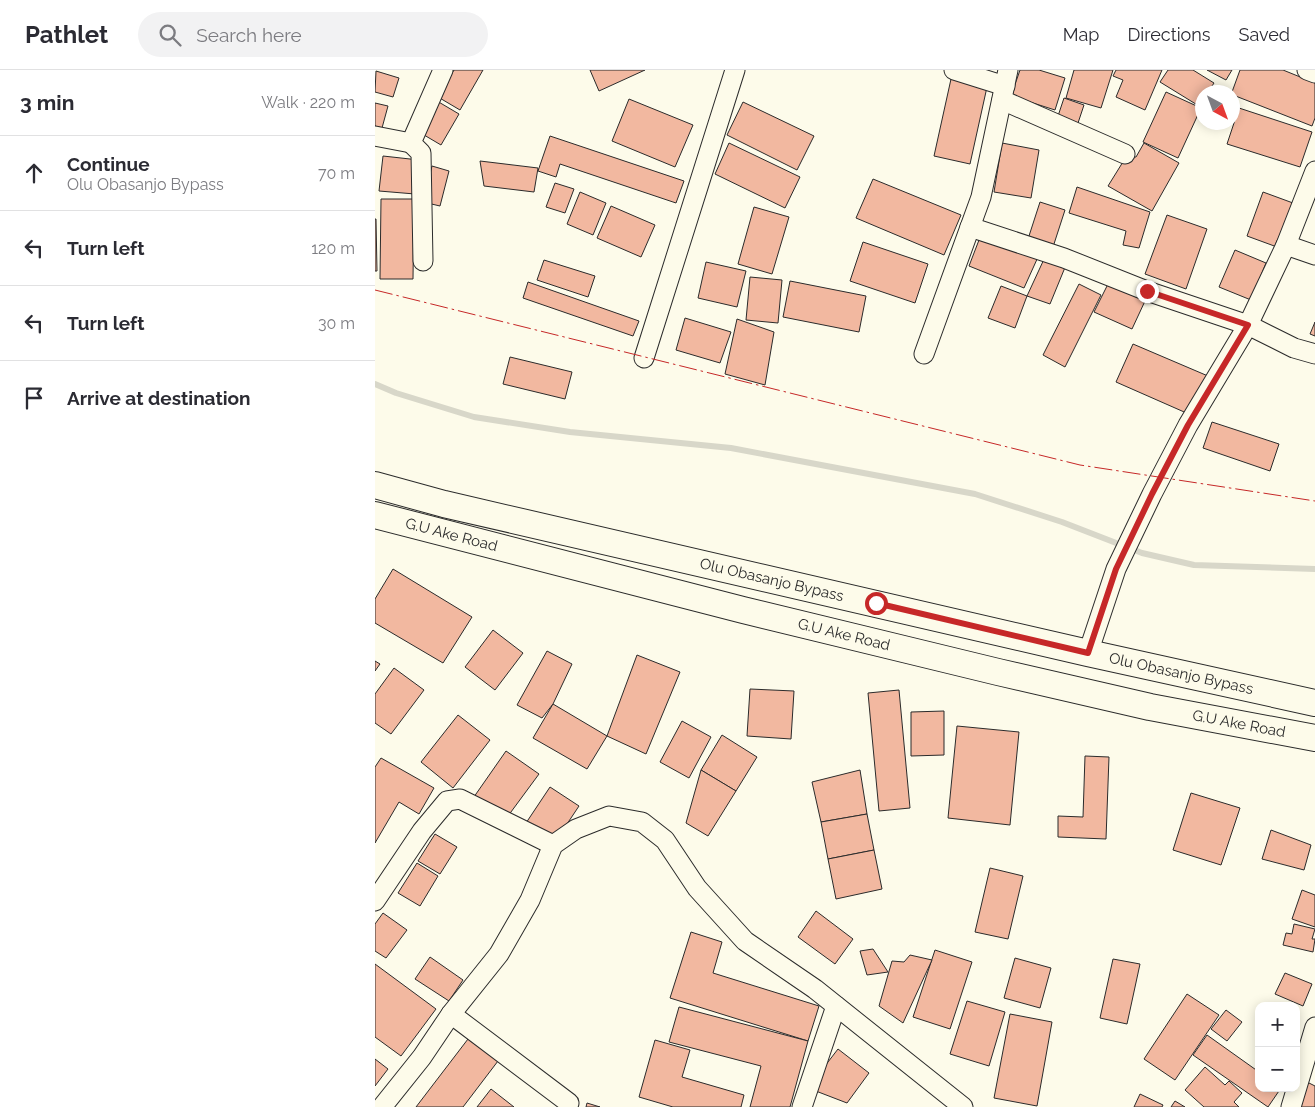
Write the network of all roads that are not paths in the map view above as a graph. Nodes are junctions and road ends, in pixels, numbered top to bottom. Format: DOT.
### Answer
graph roads {
  1 [pos="443,70"];
  2 [pos="735,70"];
  3 [pos="954,70"];
  4 [pos="1307,70"];
  5 [pos="1315,73"];
  6 [pos="1005,85"];
  7 [pos="375,136"];
  8 [pos="411,143"];
  9 [pos="1125,154"];
  10 [pos="1315,171"];
  11 [pos="971,227"];
  12 [pos="1286,245"];
  13 [pos="1315,255"];
  14 [pos="423,261"];
  15 [pos="1248,325"];
  16 [pos="924,354"];
  17 [pos="1315,354"];
  18 [pos="644,358"];
  19 [pos="375,485"];
  20 [pos="375,515"];
  21 [pos="1088,653"];
  22 [pos="1315,703"];
  23 [pos="1315,738"];
  24 [pos="553,845"];
  25 [pos="376,899"];
  26 [pos="836,1006"];
  27 [pos="451,1014"];
  28 [pos="1315,1027"];
  29 [pos="569,1103"];
  30 [pos="382,1107"];
  31 [pos="802,1107"];
  32 [pos="963,1107"];
  33 [pos="1291,1107"];
  1 -- 8 [label="street"];
  2 -- 18 [label="street"];
  3 -- 6 [label="street"];
  4 -- 5 [label="street"];
  6 -- 9 [label="street"];
  6 -- 11 [label="street"];
  7 -- 8 [label="street"];
  8 -- 14 [label="street"];
  10 -- 12 [label="street"];
  11 -- 15 [label="street"];
  11 -- 16 [label="street"];
  12 -- 13 [label="street"];
  12 -- 15 [label="street"];
  15 -- 17 [label="street"];
  15 -- 21 [label="street"];
  19 -- 21 [label="main road, Olu Obasanjo Bypass"];
  20 -- 23 [label="main road, G.U Ake Road"];
  21 -- 22 [label="main road, Olu Obasanjo Bypass"];
  24 -- 25 [label="street"];
  24 -- 26 [label="street"];
  24 -- 27 [label="street"];
  26 -- 31 [label="street"];
  26 -- 32 [label="street"];
  27 -- 29 [label="street"];
  27 -- 30 [label="street"];
  28 -- 33 [label="street"];
}
